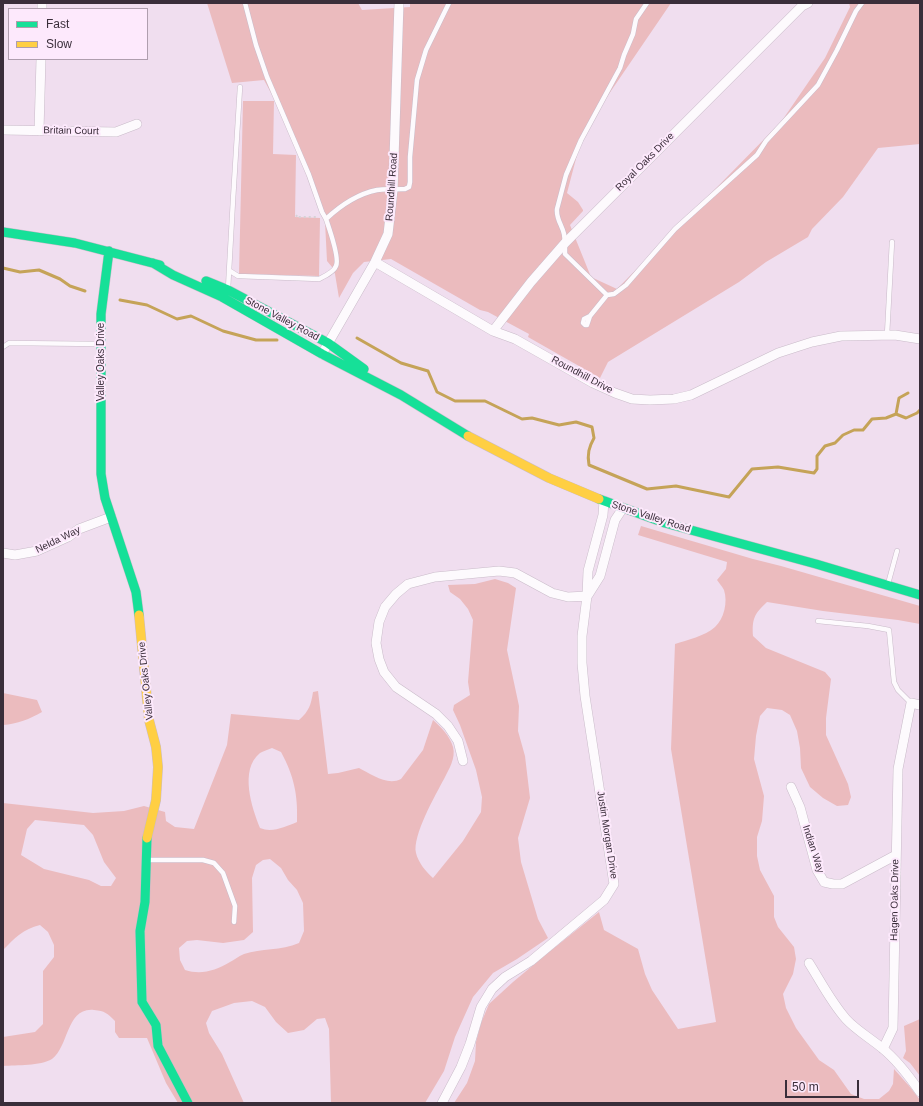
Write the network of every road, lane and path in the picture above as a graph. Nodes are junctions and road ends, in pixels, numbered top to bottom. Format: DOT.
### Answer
graph roads {
  1 [pos="245,3"];
  2 [pos="399,3"];
  3 [pos="449,3"];
  4 [pos="647,3"];
  5 [pos="808,3"];
  6 [pos="862,3"];
  7 [pos="41,60"];
  8 [pos="240,87"];
  9 [pos="137,124"];
  10 [pos="3,130"];
  11 [pos="39,131"];
  12 [pos="393,190"];
  13 [pos="297,215"];
  14 [pos="326,218"];
  15 [pos="3,232"];
  16 [pos="892,242"];
  17 [pos="564,243"];
  18 [pos="109,251"];
  19 [pos="375,262"];
  20 [pos="153,263"];
  21 [pos="230,271"];
  22 [pos="228,290"];
  23 [pos="607,294"];
  24 [pos="590,316"];
  25 [pos="493,331"];
  26 [pos="887,335"];
  27 [pos="920,339"];
  28 [pos="328,343"];
  29 [pos="101,344"];
  30 [pos="3,347"];
  31 [pos="322,354"];
  32 [pos="401,395"];
  33 [pos="604,501"];
  34 [pos="622,508"];
  35 [pos="111,517"];
  36 [pos="897,551"];
  37 [pos="3,553"];
  38 [pos="888,586"];
  39 [pos="920,595"];
  40 [pos="587,596"];
  41 [pos="818,621"];
  42 [pos="916,704"];
  43 [pos="463,761"];
  44 [pos="792,786"];
  45 [pos="896,855"];
  46 [pos="146,860"];
  47 [pos="234,922"];
  48 [pos="809,963"];
  49 [pos="883,1049"];
  50 [pos="920,1092"];
  51 [pos="188,1103"];
  52 [pos="442,1103"];
  1 -- 14 [label="lane"];
  2 -- 12 [label="street, Roundhill Road"];
  3 -- 12 [label="lane"];
  4 -- 17 [label="lane"];
  5 -- 17 [label="street, Royal Oaks Drive"];
  6 -- 23 [label="lane"];
  7 -- 11 [label="street"];
  8 -- 21 [label="lane"];
  9 -- 11 [label="street, Britain Court"];
  10 -- 11 [label="street, Britain Court"];
  12 -- 14 [label="lane"];
  12 -- 19 [label="street, Roundhill Road"];
  13 -- 14 [label="path"];
  14 -- 21 [label="lane"];
  15 -- 18 [label="street, Stone Valley Road"];
  16 -- 26 [label="lane"];
  17 -- 23 [label="lane"];
  17 -- 25 [label="street, Royal Oaks Drive"];
  18 -- 20 [label="street, Stone Valley Road"];
  18 -- 29 [label="street, Valley Oaks Drive"];
  19 -- 25 [label="street, Roundhill Drive"];
  19 -- 28 [label="street, Roundhill Road"];
  20 -- 22 [label="street, Stone Valley Road"];
  20 -- 31 [label="street, Stone Valley Road"];
  21 -- 22 [label="lane"];
  22 -- 28 [label="street, Stone Valley Road"];
  23 -- 24 [label="lane"];
  25 -- 26 [label="street, Roundhill Drive"];
  26 -- 27 [label="street, Roundhill Drive"];
  28 -- 31 [label="street, Roundhill Road"];
  28 -- 32 [label="street, Stone Valley Road"];
  29 -- 30 [label="lane"];
  29 -- 35 [label="street, Valley Oaks Drive"];
  31 -- 32 [label="street, Stone Valley Road"];
  32 -- 33 [label="street, Stone Valley Road"];
  33 -- 34 [label="street, Stone Valley Road"];
  33 -- 40 [label="street, Justin Morgan Drive"];
  34 -- 38 [label="street, Stone Valley Road"];
  34 -- 40 [label="street"];
  35 -- 37 [label="street, Nelda Way"];
  35 -- 46 [label="street, Valley Oaks Drive"];
  36 -- 38 [label="lane"];
  38 -- 39 [label="street, Stone Valley Road"];
  40 -- 43 [label="street"];
  40 -- 52 [label="street, Justin Morgan Drive"];
  41 -- 42 [label="lane"];
  42 -- 45 [label="street, Hagen Oaks Drive"];
  44 -- 45 [label="street, Indian Way"];
  45 -- 49 [label="street, Hagen Oaks Drive"];
  46 -- 47 [label="lane"];
  46 -- 51 [label="street, Valley Oaks Drive"];
  48 -- 49 [label="street"];
  49 -- 50 [label="street"];
}
